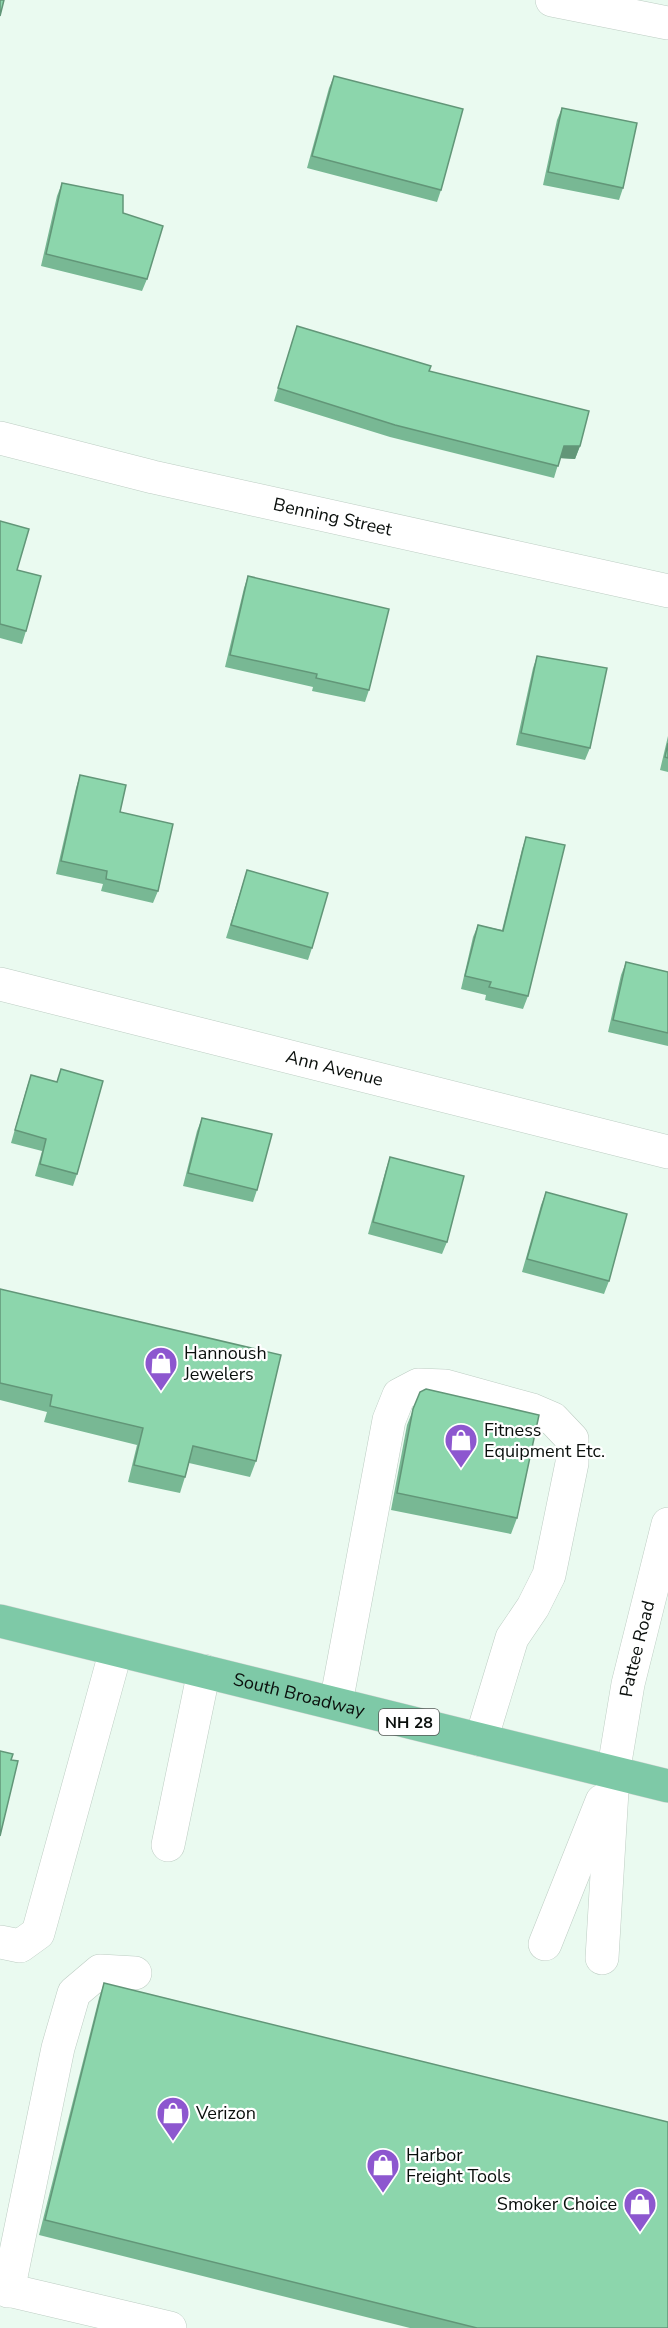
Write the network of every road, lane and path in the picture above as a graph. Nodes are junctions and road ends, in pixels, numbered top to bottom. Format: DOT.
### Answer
graph roads {
  1 [pos="552,0"];
  2 [pos="668,23"];
  3 [pos="0,438"];
  4 [pos="668,591"];
  5 [pos="0,984"];
  6 [pos="668,1152"];
  7 [pos="668,1524"];
  8 [pos="0,1621"];
  9 [pos="116,1650"];
  10 [pos="204,1671"];
  11 [pos="336,1703"];
  12 [pos="481,1740"];
  13 [pos="613,1774"];
  14 [pos="668,1786"];
  15 [pos="168,1845"];
  16 [pos="0,1941"];
  17 [pos="545,1944"];
  18 [pos="603,1958"];
  19 [pos="135,1973"];
  20 [pos="4,2290"];
  21 [pos="170,2328"];
  1 -- 2 [label="street"];
  3 -- 4 [label="street, Benning Street"];
  5 -- 6 [label="street, Ann Avenue"];
  7 -- 13 [label="street, Pattee Road"];
  8 -- 9 [label="main road, South Broadway / NH 28"];
  9 -- 10 [label="main road, South Broadway / NH 28"];
  9 -- 16 [label="street"];
  10 -- 11 [label="main road, South Broadway / NH 28"];
  10 -- 15 [label="street"];
  11 -- 12 [label="main road, South Broadway / NH 28"];
  11 -- 12 [label="street"];
  12 -- 13 [label="main road, South Broadway / NH 28"];
  13 -- 14 [label="main road, South Broadway / NH 28"];
  13 -- 17 [label="street"];
  13 -- 18 [label="street"];
  19 -- 20 [label="street"];
  20 -- 21 [label="street"];
}
